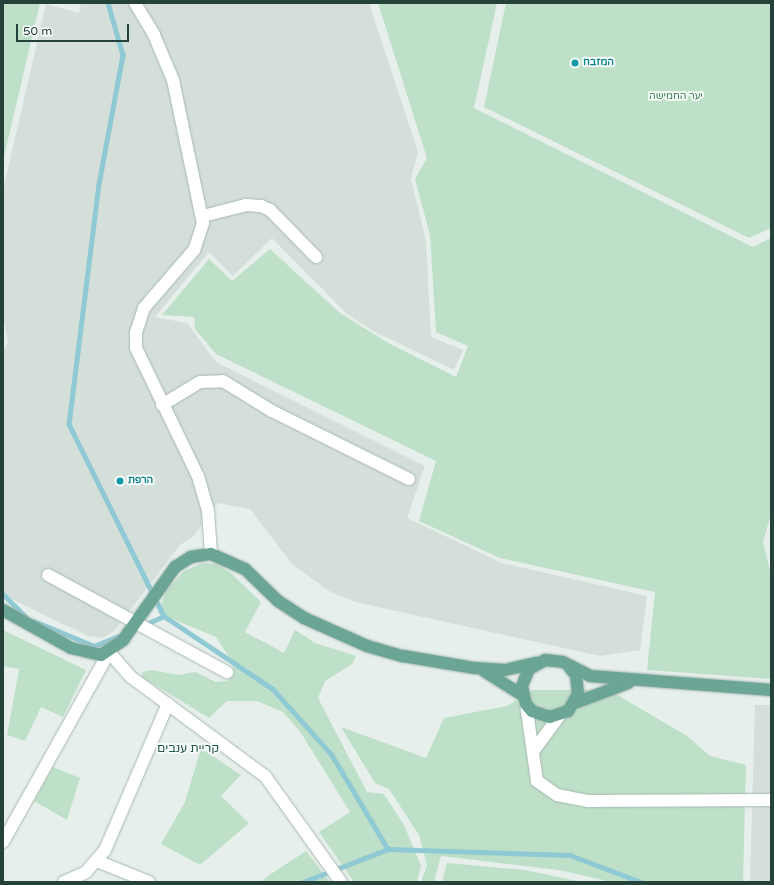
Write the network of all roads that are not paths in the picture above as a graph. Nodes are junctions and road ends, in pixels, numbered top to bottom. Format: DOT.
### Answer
graph roads {
  1 [pos="135,3"];
  2 [pos="203,216"];
  3 [pos="316,257"];
  4 [pos="162,405"];
  5 [pos="409,479"];
  6 [pos="211,554"];
  7 [pos="48,575"];
  8 [pos="3,610"];
  9 [pos="135,622"];
  10 [pos="108,652"];
  11 [pos="536,663"];
  12 [pos="475,668"];
  13 [pos="570,668"];
  14 [pos="227,672"];
  15 [pos="645,680"];
  16 [pos="771,690"];
  17 [pos="524,700"];
  18 [pos="575,703"];
  19 [pos="168,704"];
  20 [pos="560,715"];
  21 [pos="534,750"];
  22 [pos="771,800"];
  23 [pos="3,842"];
  24 [pos="97,861"];
  25 [pos="64,882"];
  26 [pos="149,882"];
  27 [pos="341,882"];
  1 -- 2 [label="street"];
  2 -- 3 [label="street"];
  2 -- 4 [label="street"];
  4 -- 5 [label="street"];
  4 -- 6 [label="street"];
  6 -- 9 [label="main road"];
  6 -- 12 [label="main road"];
  7 -- 9 [label="street"];
  8 -- 10 [label="main road"];
  9 -- 10 [label="main road"];
  9 -- 14 [label="street"];
  10 -- 19 [label="street"];
  10 -- 23 [label="street"];
  11 -- 12 [label="main road"];
  11 -- 13 [label="main road"];
  11 -- 17 [label="main road"];
  12 -- 17 [label="main road"];
  13 -- 15 [label="main road"];
  13 -- 18 [label="main road"];
  15 -- 16 [label="main road"];
  15 -- 18 [label="main road"];
  17 -- 20 [label="main road"];
  17 -- 21 [label="street"];
  18 -- 20 [label="main road"];
  19 -- 24 [label="street"];
  19 -- 27 [label="street"];
  20 -- 21 [label="street"];
  21 -- 22 [label="street"];
  24 -- 25 [label="street"];
  24 -- 26 [label="street"];
}
